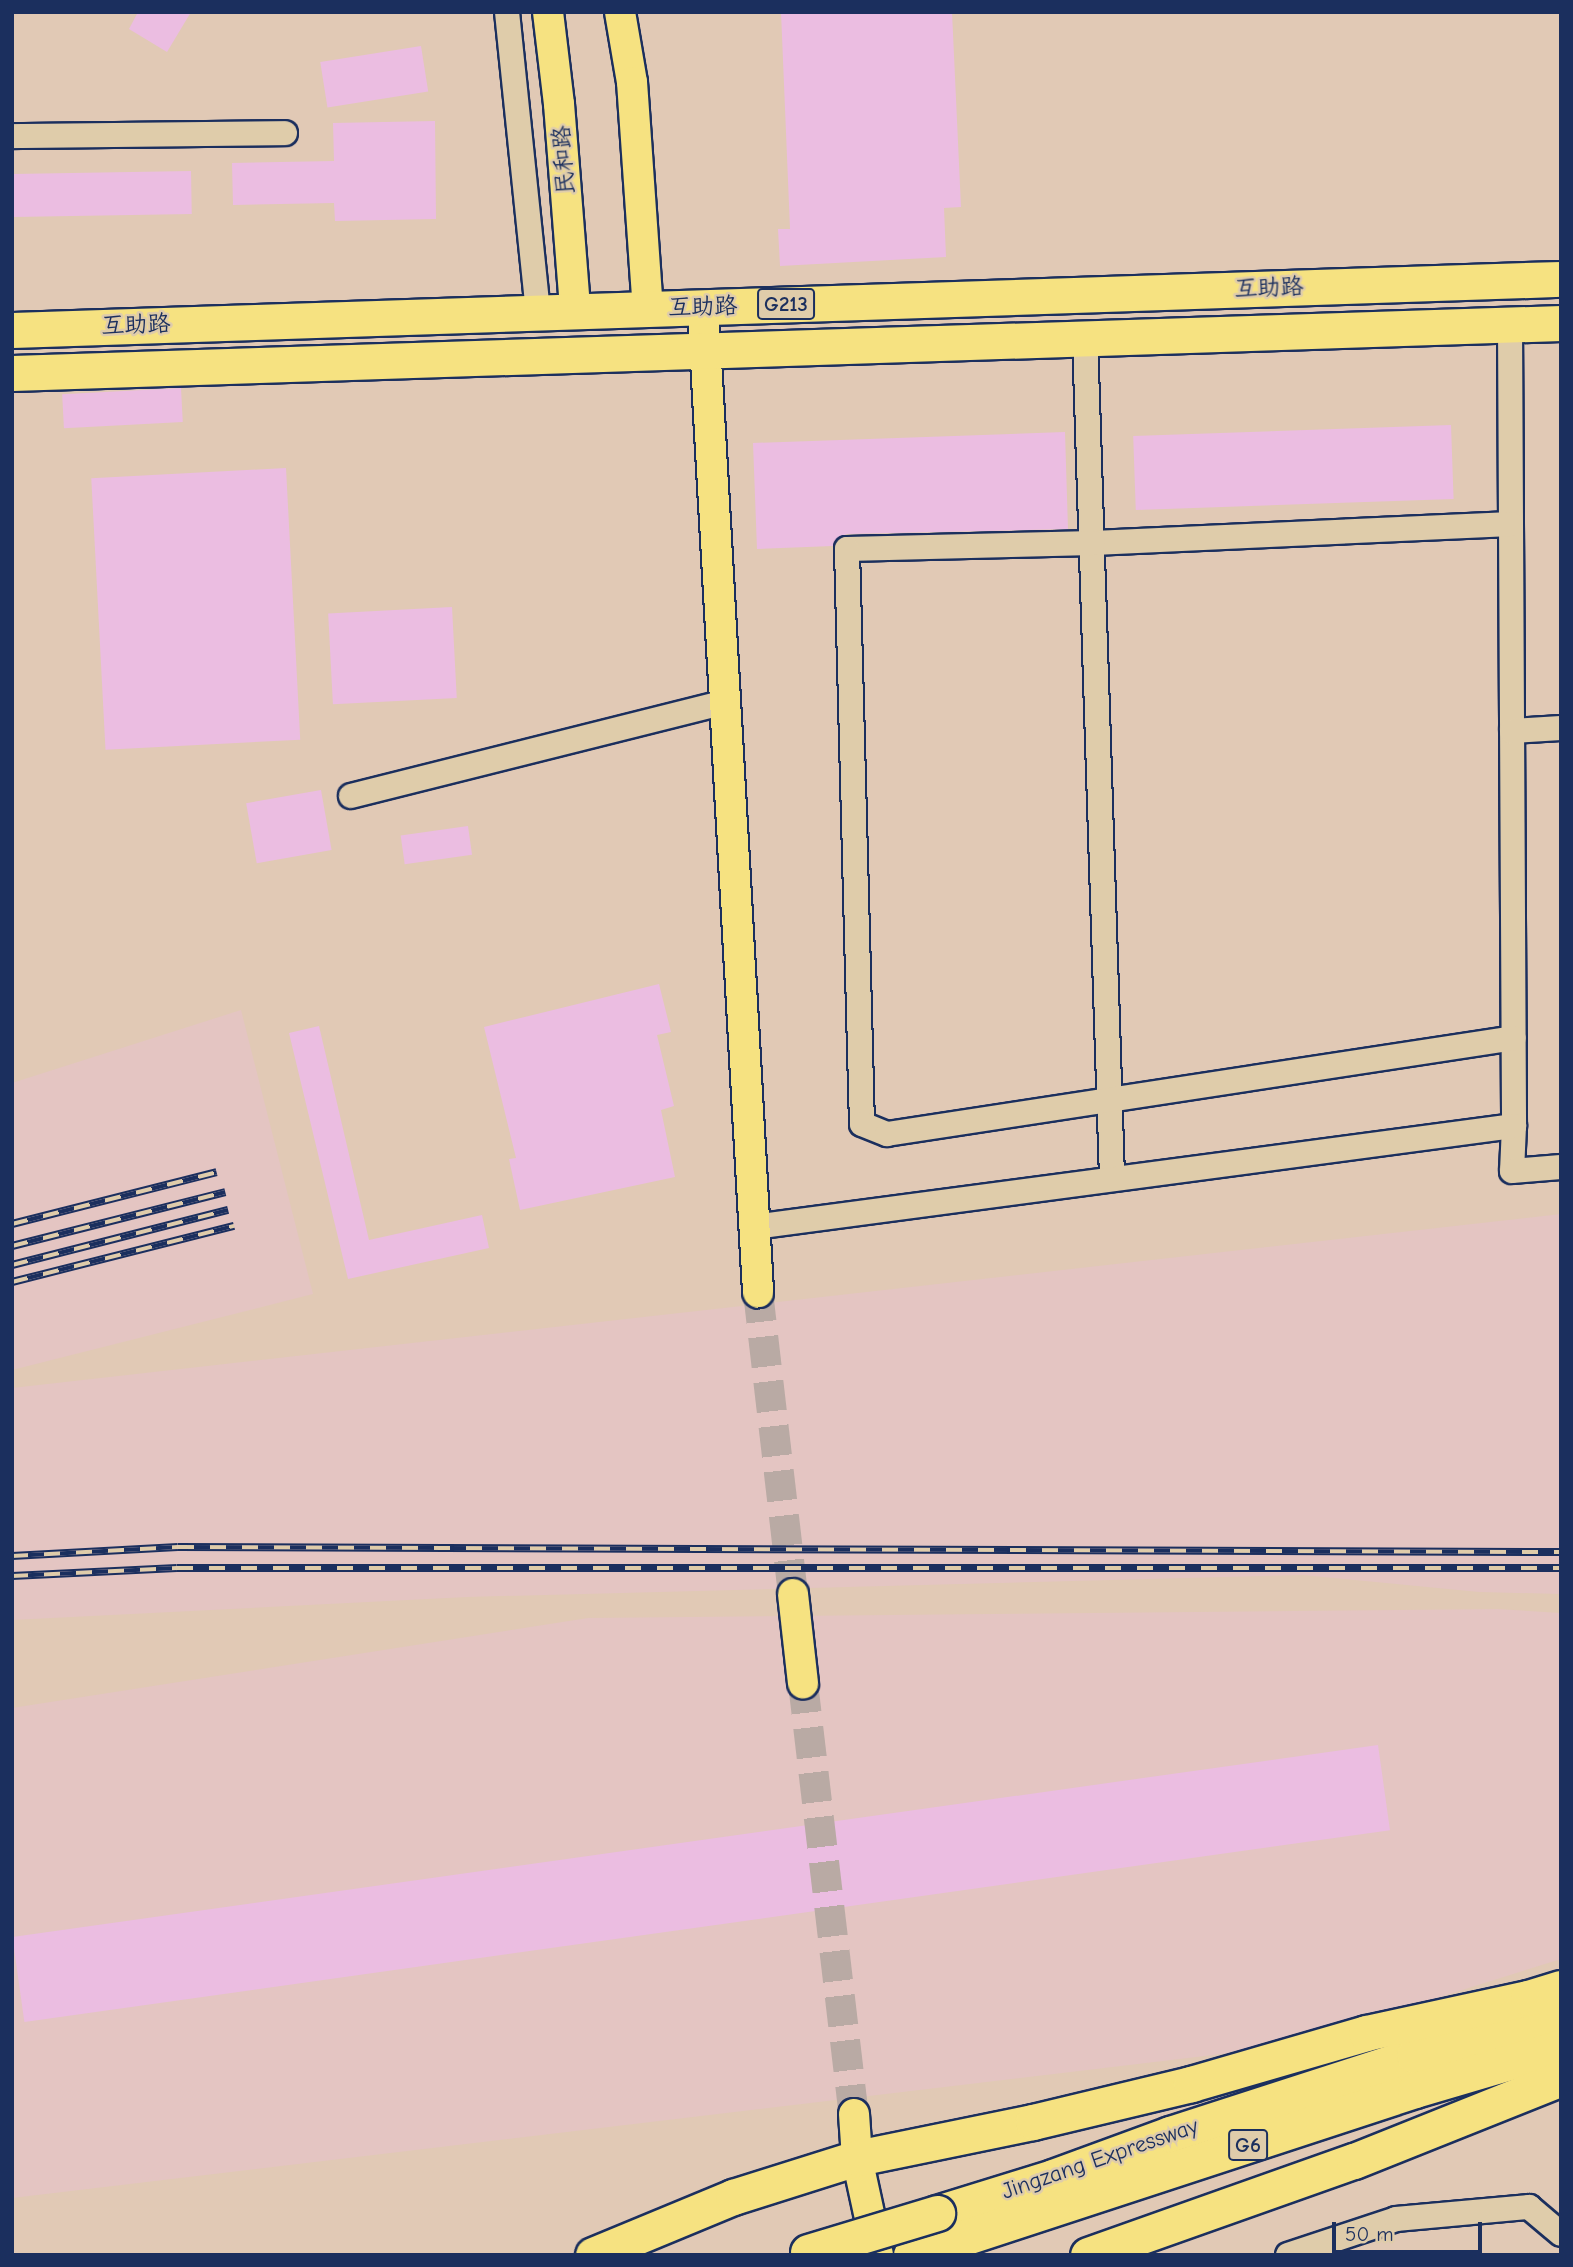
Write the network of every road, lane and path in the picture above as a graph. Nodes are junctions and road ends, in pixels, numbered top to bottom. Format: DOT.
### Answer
graph roads {
  1 [pos="507,12"];
  2 [pos="548,12"];
  3 [pos="620,12"];
  4 [pos="285,133"];
  5 [pos="12,136"];
  6 [pos="1561,279"];
  7 [pos="702,307"];
  8 [pos="648,308"];
  9 [pos="575,309"];
  10 [pos="538,310"];
  11 [pos="1561,323"];
  12 [pos="1510,324"];
  13 [pos="12,330"];
  14 [pos="1085,337"];
  15 [pos="705,349"];
  16 [pos="12,373"];
  17 [pos="1511,524"];
  18 [pos="1093,543"];
  19 [pos="725,702"];
  20 [pos="1561,728"];
  21 [pos="1512,731"];
  22 [pos="351,796"];
  23 [pos="1514,1038"];
  24 [pos="1110,1100"];
  25 [pos="1514,1126"];
  26 [pos="1561,1167"];
  27 [pos="1112,1179"];
  28 [pos="754,1227"];
  29 [pos="758,1292"];
  30 [pos="793,1594"];
  31 [pos="803,1683"];
  32 [pos="1561,1988"];
  33 [pos="1561,2015"];
  34 [pos="1561,2047"];
  35 [pos="1561,2078"];
  36 [pos="854,2114"];
  37 [pos="857,2158"];
  38 [pos="1561,2234"];
  39 [pos="924,2251"];
  40 [pos="804,2253"];
  41 [pos="593,2255"];
  42 [pos="877,2255"];
  43 [pos="1088,2255"];
  44 [pos="1288,2255"];
  1 -- 10 [label="street"];
  2 -- 9 [label="main road, 民和路"];
  3 -- 8 [label="main road"];
  4 -- 5 [label="street"];
  6 -- 7 [label="highway, 互助路 / G213"];
  7 -- 8 [label="highway, 互助路 / G213"];
  7 -- 15 [label="main road"];
  8 -- 9 [label="highway, 互助路 / G213"];
  9 -- 10 [label="highway, 互助路 / G213"];
  10 -- 13 [label="highway, 互助路 / G213"];
  11 -- 12 [label="highway, 互助路 / G213"];
  12 -- 14 [label="highway, 互助路 / G213"];
  12 -- 17 [label="street"];
  14 -- 15 [label="highway, 互助路 / G213"];
  14 -- 18 [label="street"];
  15 -- 16 [label="highway, 互助路 / G213"];
  15 -- 19 [label="main road"];
  17 -- 18 [label="street"];
  17 -- 21 [label="street"];
  18 -- 24 [label="street"];
  18 -- 24 [label="street"];
  19 -- 22 [label="street"];
  19 -- 28 [label="main road"];
  20 -- 21 [label="street"];
  21 -- 23 [label="street"];
  23 -- 24 [label="street"];
  23 -- 25 [label="street"];
  24 -- 27 [label="street"];
  25 -- 26 [label="street"];
  25 -- 27 [label="street"];
  27 -- 28 [label="street"];
  28 -- 29 [label="main road"];
  30 -- 31 [label="main road"];
  32 -- 37 [label="highway"];
  33 -- 40 [label="highway, Jingzang Expressway / G6, bridge"];
  34 -- 39 [label="highway, Jingzang Expressway / G6"];
  35 -- 43 [label="highway"];
  36 -- 37 [label="main road"];
  37 -- 41 [label="highway"];
  37 -- 42 [label="main road"];
  38 -- 44 [label="street"];
}
